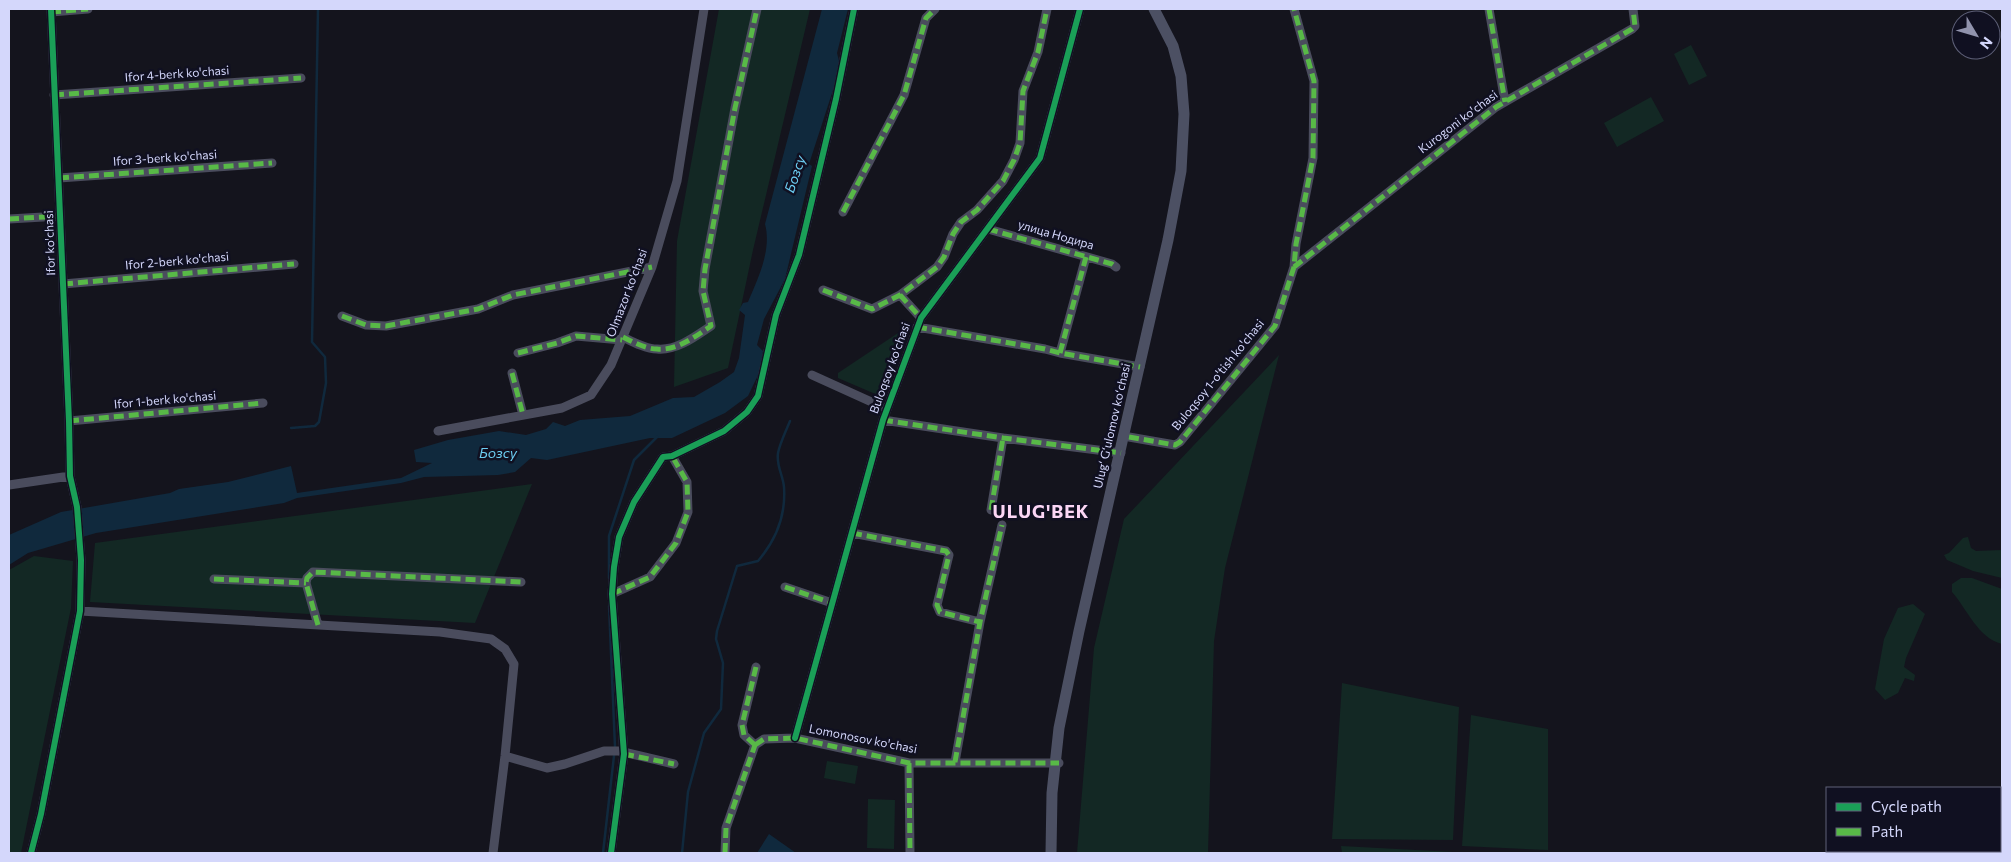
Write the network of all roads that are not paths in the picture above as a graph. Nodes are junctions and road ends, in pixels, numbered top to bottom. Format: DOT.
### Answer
graph roads {
  1 [pos="88,9"];
  2 [pos="704,9"];
  3 [pos="757,9"];
  4 [pos="854,9"];
  5 [pos="935,9"];
  6 [pos="1047,9"];
  7 [pos="1080,9"];
  8 [pos="1154,9"];
  9 [pos="1161,9"];
  10 [pos="1294,9"];
  11 [pos="1490,9"];
  12 [pos="1633,9"];
  13 [pos="51,10"];
  14 [pos="301,78"];
  15 [pos="54,95"];
  16 [pos="1505,102"];
  17 [pos="272,163"];
  18 [pos="59,178"];
  19 [pos="843,212"];
  20 [pos="60,216"];
  21 [pos="9,219"];
  22 [pos="988,229"];
  23 [pos="1086,257"];
  24 [pos="294,264"];
  25 [pos="652,267"];
  26 [pos="1116,267"];
  27 [pos="1294,267"];
  28 [pos="63,284"];
  29 [pos="823,290"];
  30 [pos="900,295"];
  31 [pos="342,316"];
  32 [pos="919,323"];
  33 [pos="623,338"];
  34 [pos="518,353"];
  35 [pos="1060,353"];
  36 [pos="1140,367"];
  37 [pos="512,373"];
  38 [pos="812,375"];
  39 [pos="263,403"];
  40 [pos="887,408"];
  41 [pos="523,415"];
  42 [pos="883,420"];
  43 [pos="69,422"];
  44 [pos="438,431"];
  45 [pos="1129,436"];
  46 [pos="1003,438"];
  47 [pos="1121,452"];
  48 [pos="672,456"];
  49 [pos="70,476"];
  50 [pos="9,485"];
  51 [pos="991,510"];
  52 [pos="1002,525"];
  53 [pos="852,533"];
  54 [pos="214,579"];
  55 [pos="306,582"];
  56 [pos="521,582"];
  57 [pos="785,587"];
  58 [pos="612,594"];
  59 [pos="832,603"];
  60 [pos="80,611"];
  61 [pos="980,622"];
  62 [pos="318,625"];
  63 [pos="756,667"];
  64 [pos="795,738"];
  65 [pos="755,745"];
  66 [pos="621,753"];
  67 [pos="505,756"];
  68 [pos="955,762"];
  69 [pos="1057,762"];
  70 [pos="909,763"];
  71 [pos="674,764"];
  72 [pos="30,853"];
  73 [pos="493,853"];
  74 [pos="611,853"];
  75 [pos="726,853"];
  76 [pos="910,853"];
  77 [pos="1051,853"];
  78 [pos="1056,853"];
  1 -- 13 [label="street"];
  2 -- 25 [label="street, Olmazor ko'chasi"];
  3 -- 33 [label="street"];
  4 -- 48 [label="street"];
  5 -- 19 [label="street"];
  6 -- 30 [label="street"];
  7 -- 22 [label="street, Buloqsoy ko'chasi"];
  8 -- 36 [label="main road, Ulugʻ Gʻulomov koʻchasi"];
  9 -- 45 [label="main road, Ulugʻ Gʻulomov koʻchasi"];
  10 -- 27 [label="street, Buloqsoy 1-o'tish ko'chasi"];
  11 -- 16 [label="street"];
  12 -- 16 [label="street, Kurogoni ko'chasi"];
  13 -- 15 [label="street, Ifor ko'chasi"];
  14 -- 15 [label="street, Ifor 4-berk ko'chasi"];
  15 -- 18 [label="street, Ifor ko'chasi"];
  16 -- 27 [label="street, Kurogoni ko'chasi"];
  17 -- 18 [label="street, Ifor 3-berk ko'chasi"];
  18 -- 20 [label="street, Ifor ko'chasi"];
  20 -- 21 [label="street"];
  20 -- 28 [label="street, Ifor ko'chasi"];
  22 -- 23 [label="street, улица Нодира"];
  22 -- 32 [label="street, Buloqsoy ko'chasi"];
  23 -- 26 [label="street, улица Нодира"];
  23 -- 35 [label="street"];
  24 -- 28 [label="street, Ifor 2-berk ko'chasi"];
  25 -- 31 [label="street"];
  25 -- 33 [label="street, Olmazor ko'chasi"];
  27 -- 45 [label="street, Buloqsoy 1-o'tish ko'chasi"];
  28 -- 43 [label="street, Ifor ko'chasi"];
  29 -- 30 [label="street"];
  30 -- 32 [label="street"];
  32 -- 35 [label="street"];
  32 -- 40 [label="street, Buloqsoy ko'chasi"];
  33 -- 34 [label="street"];
  33 -- 41 [label="street, Olmazor ko'chasi"];
  35 -- 36 [label="street"];
  36 -- 47 [label="main road, Ulugʻ Gʻulomov koʻchasi"];
  37 -- 41 [label="street"];
  38 -- 40 [label="street"];
  39 -- 43 [label="street, Ifor 1-berk ko'chasi"];
  40 -- 42 [label="street, Buloqsoy ko'chasi"];
  41 -- 44 [label="street, Olmazor ko'chasi"];
  42 -- 46 [label="street"];
  42 -- 53 [label="street, Buloqsoy ko'chasi"];
  43 -- 49 [label="street, Ifor ko'chasi"];
  45 -- 69 [label="main road, Ulugʻ Gʻulomov koʻchasi"];
  46 -- 47 [label="street"];
  46 -- 51 [label="street"];
  47 -- 69 [label="main road, Ulugʻ Gʻulomov koʻchasi"];
  48 -- 58 [label="street"];
  48 -- 58 [label="street"];
  49 -- 50 [label="street"];
  49 -- 60 [label="street, Ifor ko'chasi"];
  52 -- 61 [label="street"];
  53 -- 59 [label="street, Buloqsoy ko'chasi"];
  53 -- 61 [label="street"];
  54 -- 55 [label="street"];
  55 -- 56 [label="street"];
  55 -- 62 [label="street"];
  57 -- 59 [label="street"];
  58 -- 66 [label="street"];
  59 -- 64 [label="street, Buloqsoy ko'chasi"];
  60 -- 62 [label="street"];
  60 -- 72 [label="street, Ifor ko'chasi"];
  61 -- 68 [label="street"];
  62 -- 67 [label="street"];
  63 -- 65 [label="street"];
  64 -- 65 [label="street, Lomonosov ko'chasi"];
  64 -- 70 [label="street, Lomonosov ko'chasi"];
  65 -- 75 [label="street"];
  66 -- 67 [label="street"];
  66 -- 71 [label="street"];
  66 -- 74 [label="street"];
  67 -- 73 [label="street"];
  68 -- 69 [label="street, Lomonosov ko'chasi"];
  68 -- 70 [label="street, Lomonosov ko'chasi"];
  69 -- 77 [label="main road, Ulugʻ Gʻulomov koʻchasi"];
  69 -- 78 [label="main road, Ulugʻ Gʻulomov koʻchasi"];
  70 -- 76 [label="street"];
}
